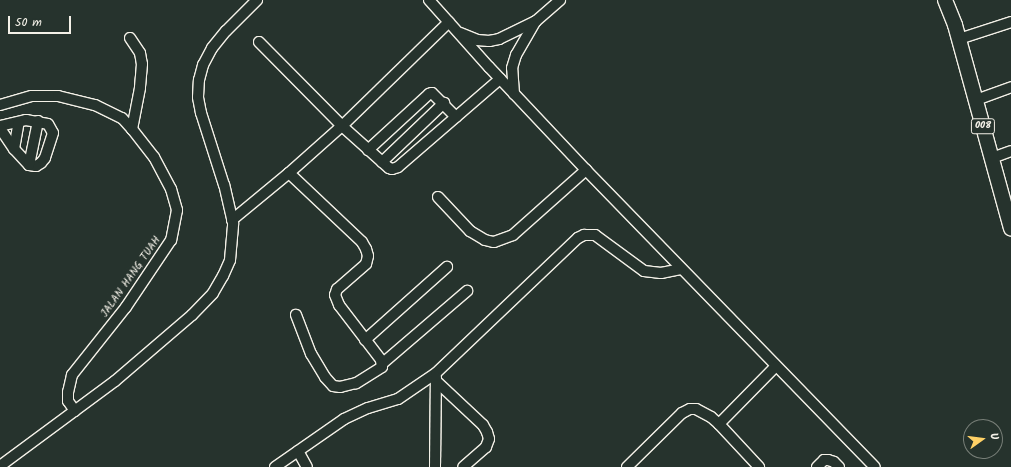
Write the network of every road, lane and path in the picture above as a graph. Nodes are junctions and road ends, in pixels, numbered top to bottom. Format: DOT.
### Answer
graph roads {
  1 [pos="257,0"];
  2 [pos="429,0"];
  3 [pos="560,0"];
  4 [pos="945,0"];
  5 [pos="955,0"];
  6 [pos="536,21"];
  7 [pos="449,22"];
  8 [pos="1011,22"];
  9 [pos="955,24"];
  10 [pos="457,32"];
  11 [pos="130,38"];
  12 [pos="959,40"];
  13 [pos="259,42"];
  14 [pos="500,79"];
  15 [pos="1011,87"];
  16 [pos="514,94"];
  17 [pos="976,100"];
  18 [pos="444,104"];
  19 [pos="0,105"];
  20 [pos="456,117"];
  21 [pos="38,121"];
  22 [pos="18,122"];
  23 [pos="342,126"];
  24 [pos="0,127"];
  25 [pos="132,129"];
  26 [pos="14,149"];
  27 [pos="368,150"];
  28 [pos="1011,151"];
  29 [pos="992,158"];
  30 [pos="382,162"];
  31 [pos="29,165"];
  32 [pos="586,170"];
  33 [pos="289,173"];
  34 [pos="438,197"];
  35 [pos="232,220"];
  36 [pos="1011,228"];
  37 [pos="447,267"];
  38 [pos="681,269"];
  39 [pos="467,290"];
  40 [pos="296,315"];
  41 [pos="365,340"];
  42 [pos="383,363"];
  43 [pos="776,366"];
  44 [pos="436,377"];
  45 [pos="75,411"];
  46 [pos="719,424"];
  47 [pos="298,451"];
  48 [pos="0,466"];
  49 [pos="275,467"];
  50 [pos="307,467"];
  51 [pos="435,467"];
  52 [pos="463,467"];
  53 [pos="627,467"];
  54 [pos="759,467"];
  55 [pos="817,467"];
  56 [pos="838,467"];
  57 [pos="875,467"];
  1 -- 35 [label="street"];
  2 -- 7 [label="street"];
  3 -- 6 [label="street"];
  4 -- 9 [label="highway, 008"];
  5 -- 9 [label="highway, 008"];
  6 -- 10 [label="street"];
  6 -- 16 [label="street"];
  7 -- 10 [label="street"];
  7 -- 23 [label="street"];
  8 -- 12 [label="street"];
  9 -- 12 [label="highway, 008"];
  10 -- 14 [label="street"];
  11 -- 25 [label="street"];
  12 -- 17 [label="highway, 008"];
  13 -- 23 [label="street"];
  14 -- 16 [label="street"];
  14 -- 20 [label="street"];
  15 -- 17 [label="street"];
  16 -- 32 [label="street"];
  17 -- 29 [label="highway, 008"];
  18 -- 20 [label="street"];
  18 -- 27 [label="street"];
  18 -- 30 [label="street"];
  19 -- 25 [label="street, JALAN HANG TUAH"];
  20 -- 30 [label="street"];
  21 -- 22 [label="street"];
  21 -- 31 [label="street"];
  21 -- 31 [label="street"];
  22 -- 24 [label="street"];
  22 -- 26 [label="street"];
  23 -- 27 [label="street"];
  23 -- 33 [label="street"];
  24 -- 26 [label="street"];
  25 -- 45 [label="street, JALAN HANG TUAH"];
  26 -- 31 [label="street"];
  27 -- 30 [label="street"];
  28 -- 29 [label="street"];
  29 -- 36 [label="highway, 008"];
  32 -- 34 [label="street"];
  32 -- 38 [label="street"];
  33 -- 35 [label="street"];
  33 -- 41 [label="street"];
  35 -- 45 [label="street"];
  37 -- 41 [label="street"];
  38 -- 43 [label="street"];
  38 -- 44 [label="street"];
  39 -- 42 [label="street"];
  40 -- 42 [label="street"];
  41 -- 42 [label="street"];
  43 -- 46 [label="street"];
  43 -- 57 [label="street"];
  44 -- 47 [label="street"];
  44 -- 51 [label="street"];
  44 -- 52 [label="street"];
  45 -- 48 [label="street"];
  46 -- 53 [label="street"];
  46 -- 54 [label="street"];
  47 -- 49 [label="street"];
  47 -- 50 [label="street"];
  55 -- 56 [label="street"];
}
